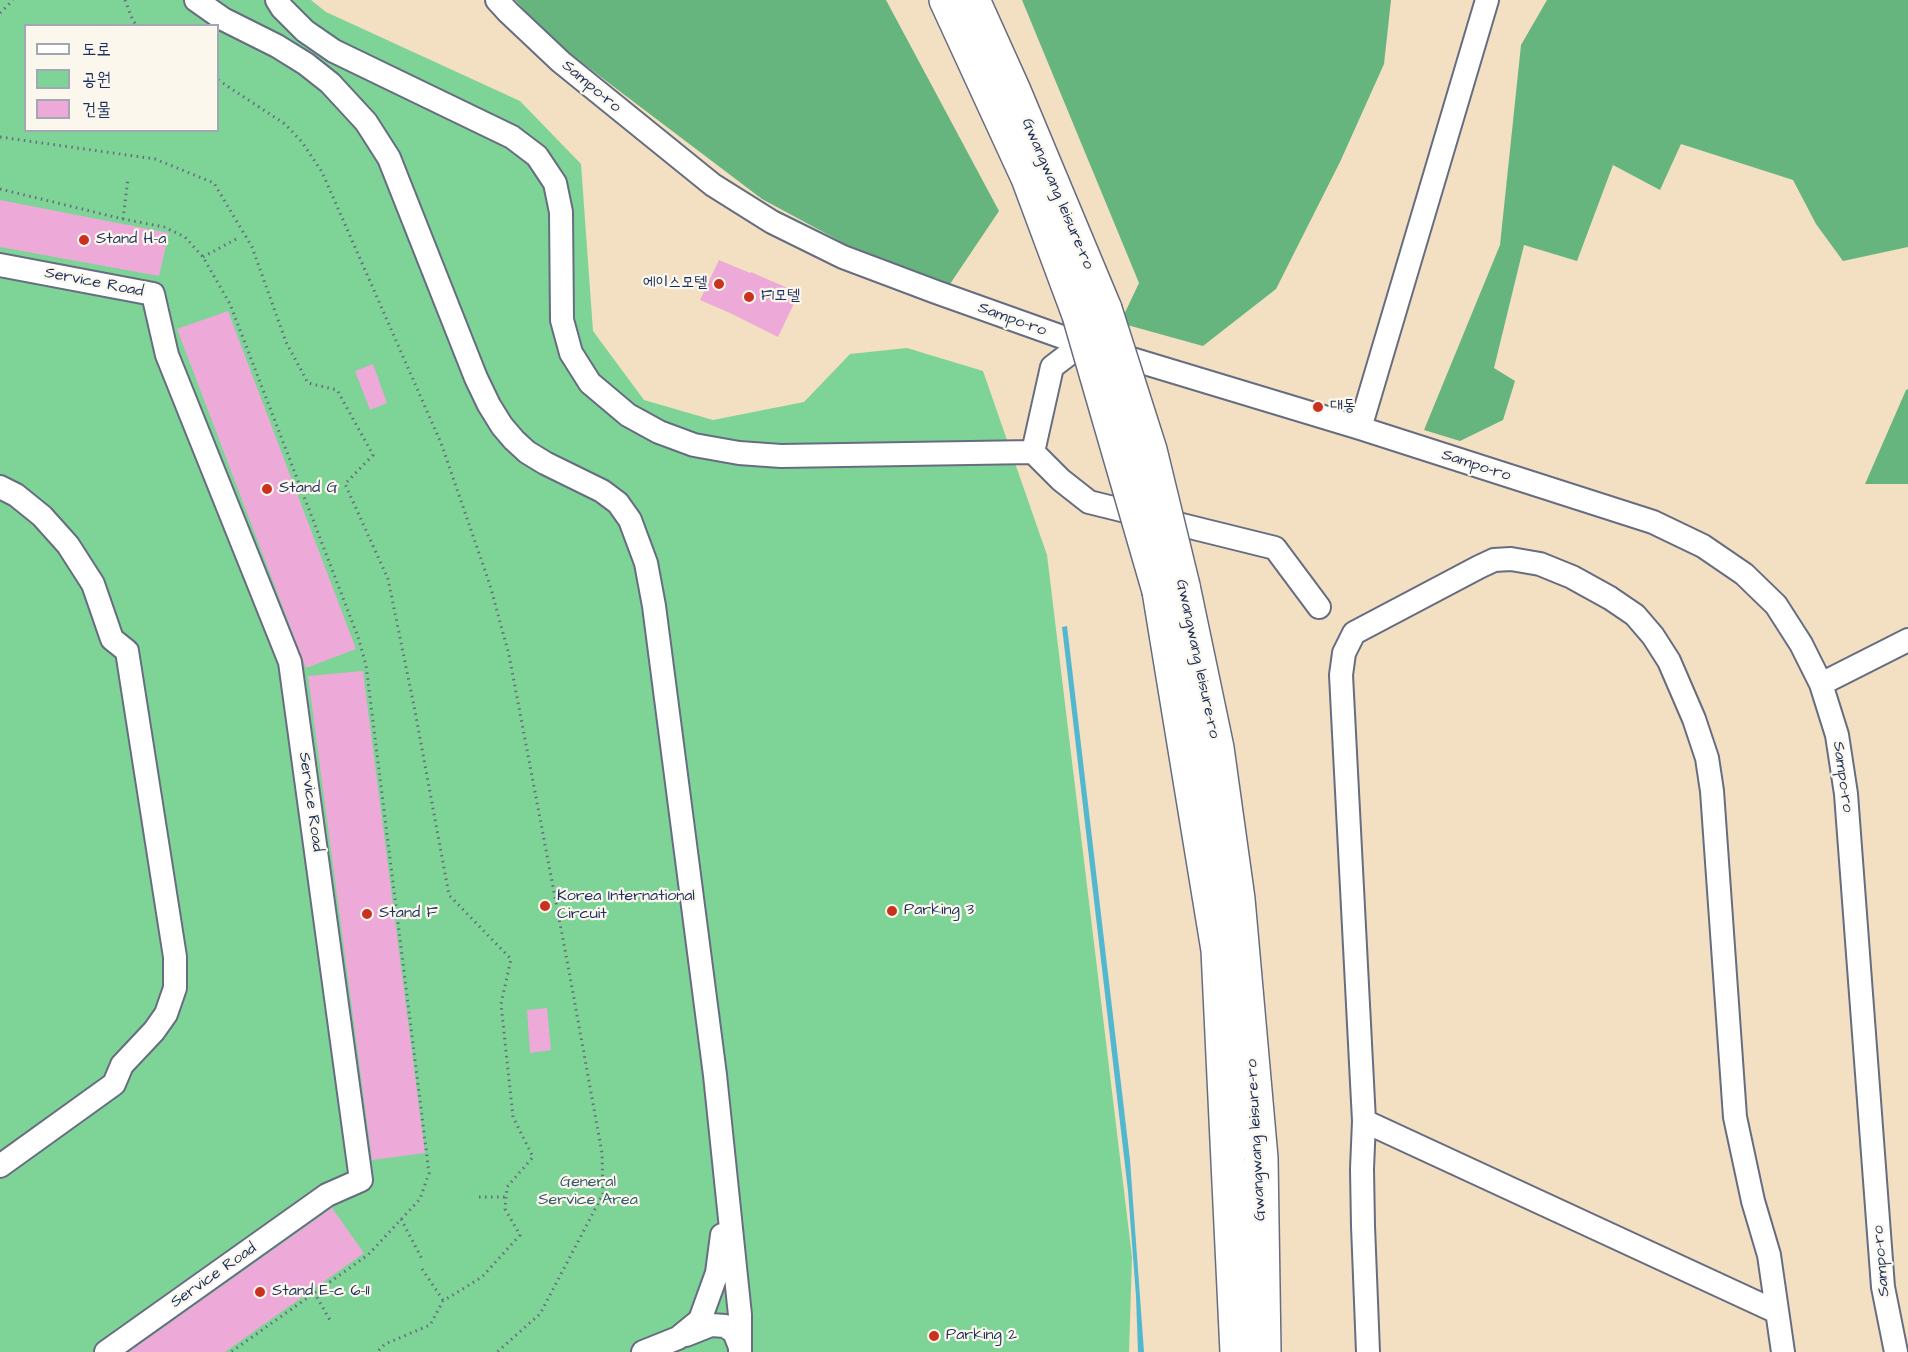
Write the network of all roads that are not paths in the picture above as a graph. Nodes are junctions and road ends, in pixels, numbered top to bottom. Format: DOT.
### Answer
graph roads {
  1 [pos="196,0"];
  2 [pos="277,0"];
  3 [pos="497,0"];
  4 [pos="946,0"];
  5 [pos="973,0"];
  6 [pos="1487,0"];
  7 [pos="0,265"];
  8 [pos="1089,323"];
  9 [pos="1360,428"];
  10 [pos="1033,452"];
  11 [pos="0,487"];
  12 [pos="1319,607"];
  13 [pos="1908,640"];
  14 [pos="1821,684"];
  15 [pos="1364,1121"];
  16 [pos="0,1166"];
  17 [pos="727,1188"];
  18 [pos="1778,1312"];
  19 [pos="678,1338"];
  20 [pos="1251,1344"];
  21 [pos="740,1349"];
  22 [pos="106,1352"];
  23 [pos="643,1352"];
  24 [pos="1368,1352"];
  25 [pos="1783,1352"];
  26 [pos="1896,1352"];
  1 -- 17 [label="street"];
  2 -- 10 [label="street"];
  3 -- 8 [label="street, Sampo-ro"];
  4 -- 8 [label="highway, Gwangwang leisure-ro"];
  5 -- 8 [label="highway, Gwangwang leisure-ro"];
  6 -- 9 [label="street"];
  7 -- 22 [label="street, Service Road"];
  8 -- 9 [label="street, Sampo-ro"];
  8 -- 10 [label="street"];
  8 -- 20 [label="highway, Gwangwang leisure-ro, bridge"];
  9 -- 14 [label="street, Sampo-ro"];
  10 -- 12 [label="street"];
  11 -- 16 [label="street"];
  13 -- 14 [label="street"];
  14 -- 26 [label="street, Sampo-ro"];
  15 -- 18 [label="street"];
  15 -- 18 [label="street"];
  15 -- 24 [label="street"];
  17 -- 19 [label="street"];
  17 -- 21 [label="street"];
  18 -- 25 [label="street"];
  19 -- 21 [label="street"];
  19 -- 23 [label="street"];
}
